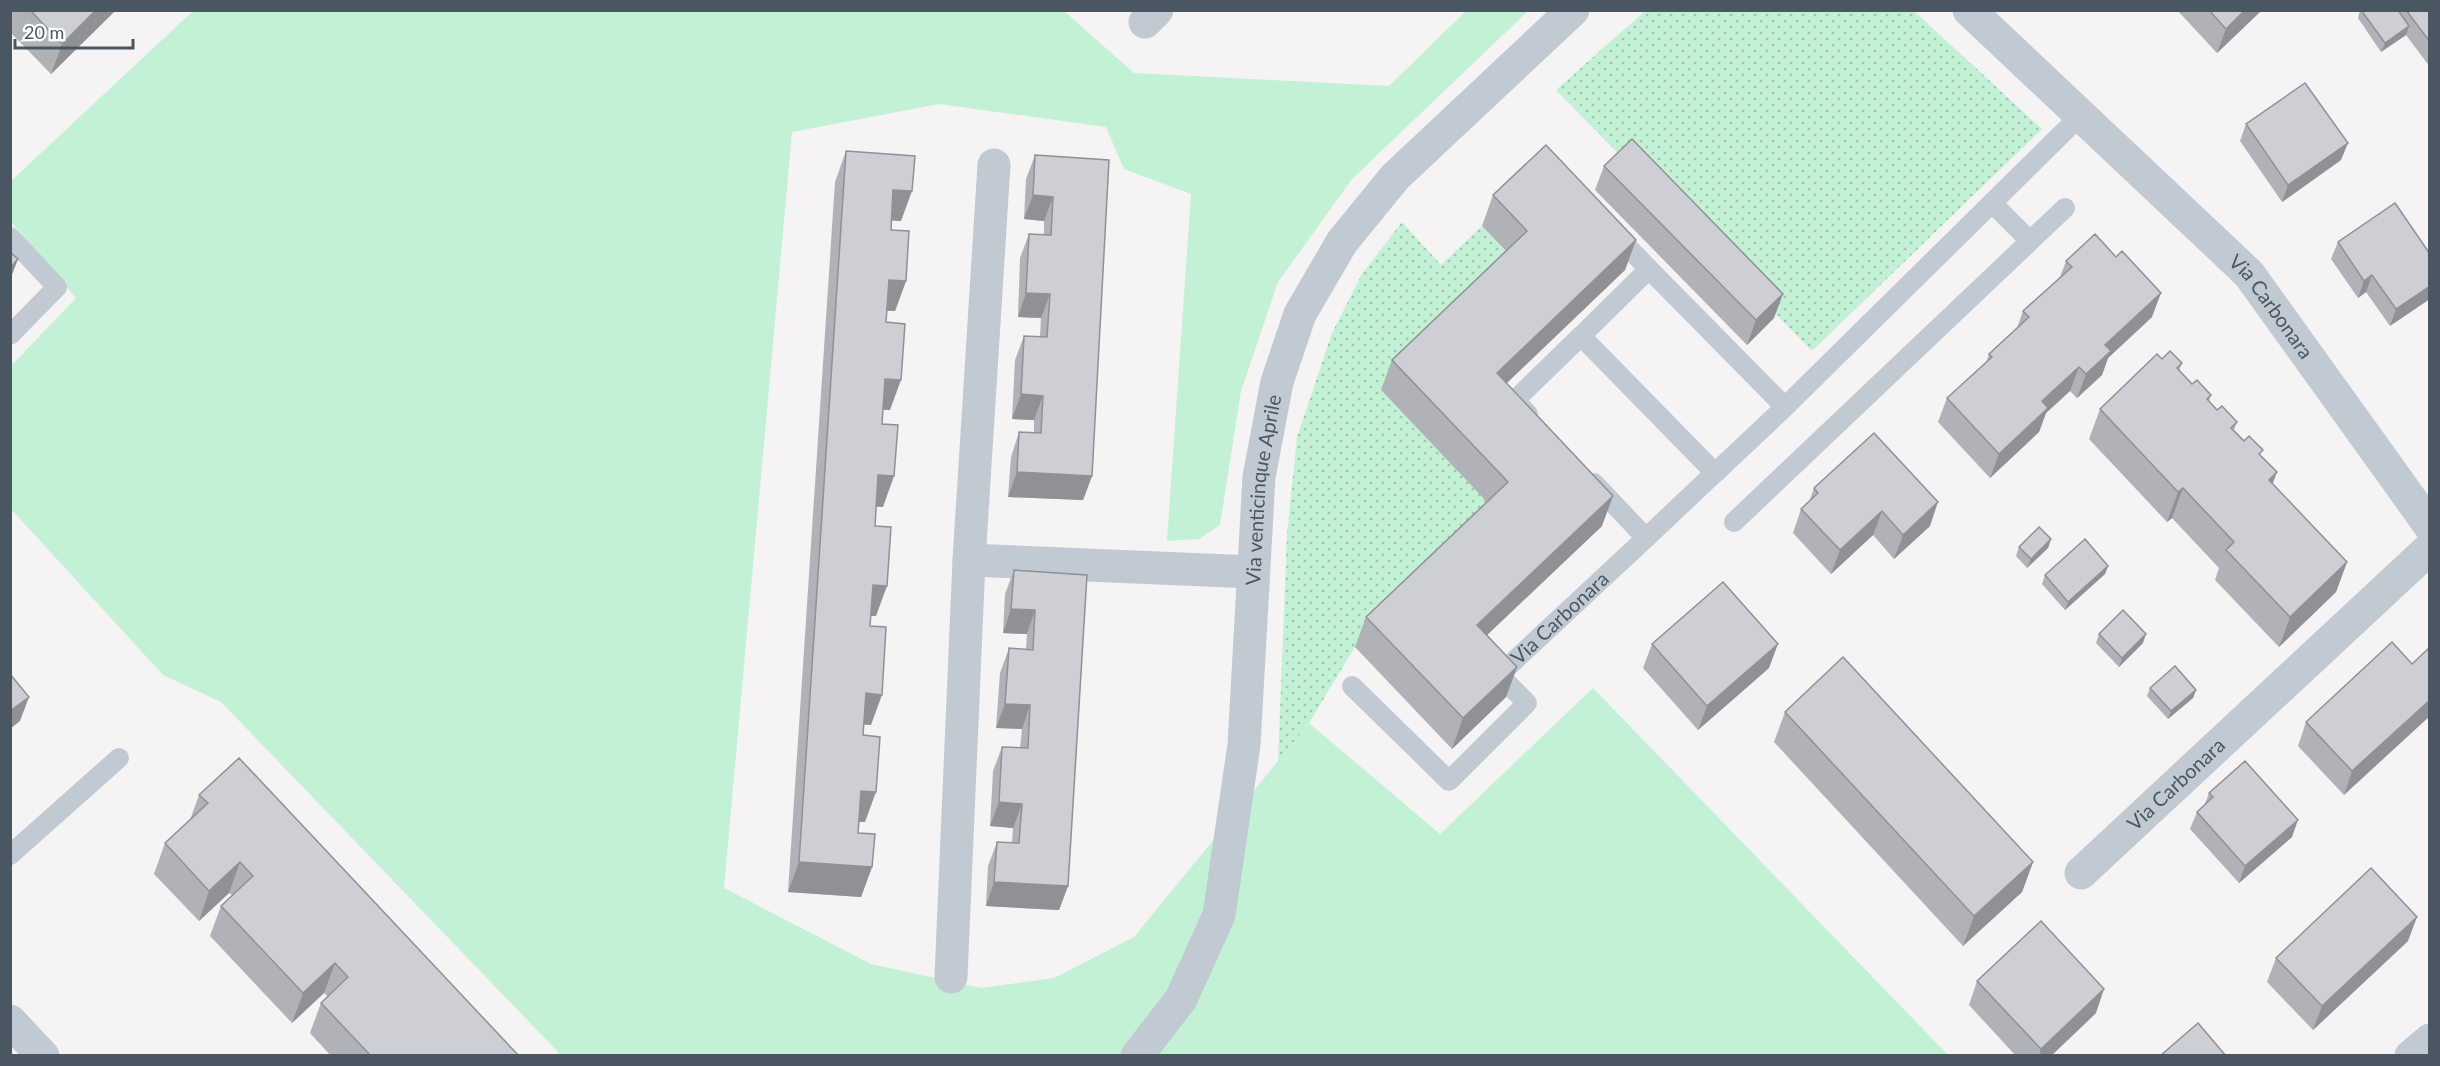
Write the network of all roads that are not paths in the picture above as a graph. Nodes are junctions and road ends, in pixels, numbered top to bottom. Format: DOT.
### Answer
graph roads {
  1 [pos="1573,10"];
  2 [pos="1969,10"];
  3 [pos="2080,116"];
  4 [pos="994,165"];
  5 [pos="1992,203"];
  6 [pos="2065,208"];
  7 [pos="1601,219"];
  8 [pos="10,237"];
  9 [pos="2030,241"];
  10 [pos="1649,270"];
  11 [pos="10,334"];
  12 [pos="1581,336"];
  13 [pos="1785,407"];
  14 [pos="1539,426"];
  15 [pos="1720,468"];
  16 [pos="1580,469"];
  17 [pos="1734,522"];
  18 [pos="2430,526"];
  19 [pos="1646,538"];
  20 [pos="2430,548"];
  21 [pos="969,560"];
  22 [pos="1253,572"];
  23 [pos="1353,686"];
  24 [pos="119,758"];
  25 [pos="10,855"];
  26 [pos="2081,873"];
  27 [pos="951,977"];
  28 [pos="10,1021"];
  29 [pos="2430,1040"];
  30 [pos="43,1056"];
  31 [pos="1137,1056"];
  32 [pos="2411,1056"];
  1 -- 22 [label="street, Via venticinque Aprile"];
  2 -- 3 [label="street, Via Carbonara"];
  3 -- 5 [label="lane, Via Carbonara"];
  3 -- 18 [label="street, Via Carbonara"];
  4 -- 21 [label="street"];
  5 -- 9 [label="lane"];
  5 -- 13 [label="lane, Via Carbonara"];
  6 -- 9 [label="lane"];
  7 -- 10 [label="lane"];
  8 -- 11 [label="lane"];
  9 -- 17 [label="lane"];
  10 -- 12 [label="lane"];
  10 -- 13 [label="lane"];
  12 -- 14 [label="lane"];
  12 -- 15 [label="lane"];
  13 -- 15 [label="lane, Via Carbonara"];
  15 -- 19 [label="lane, Via Carbonara"];
  16 -- 19 [label="lane"];
  19 -- 23 [label="lane, Via Carbonara"];
  20 -- 26 [label="street, Via Carbonara"];
  21 -- 22 [label="street"];
  21 -- 27 [label="street"];
  22 -- 31 [label="street, Via venticinque Aprile"];
  24 -- 25 [label="lane"];
  28 -- 30 [label="street"];
  29 -- 32 [label="street"];
}
